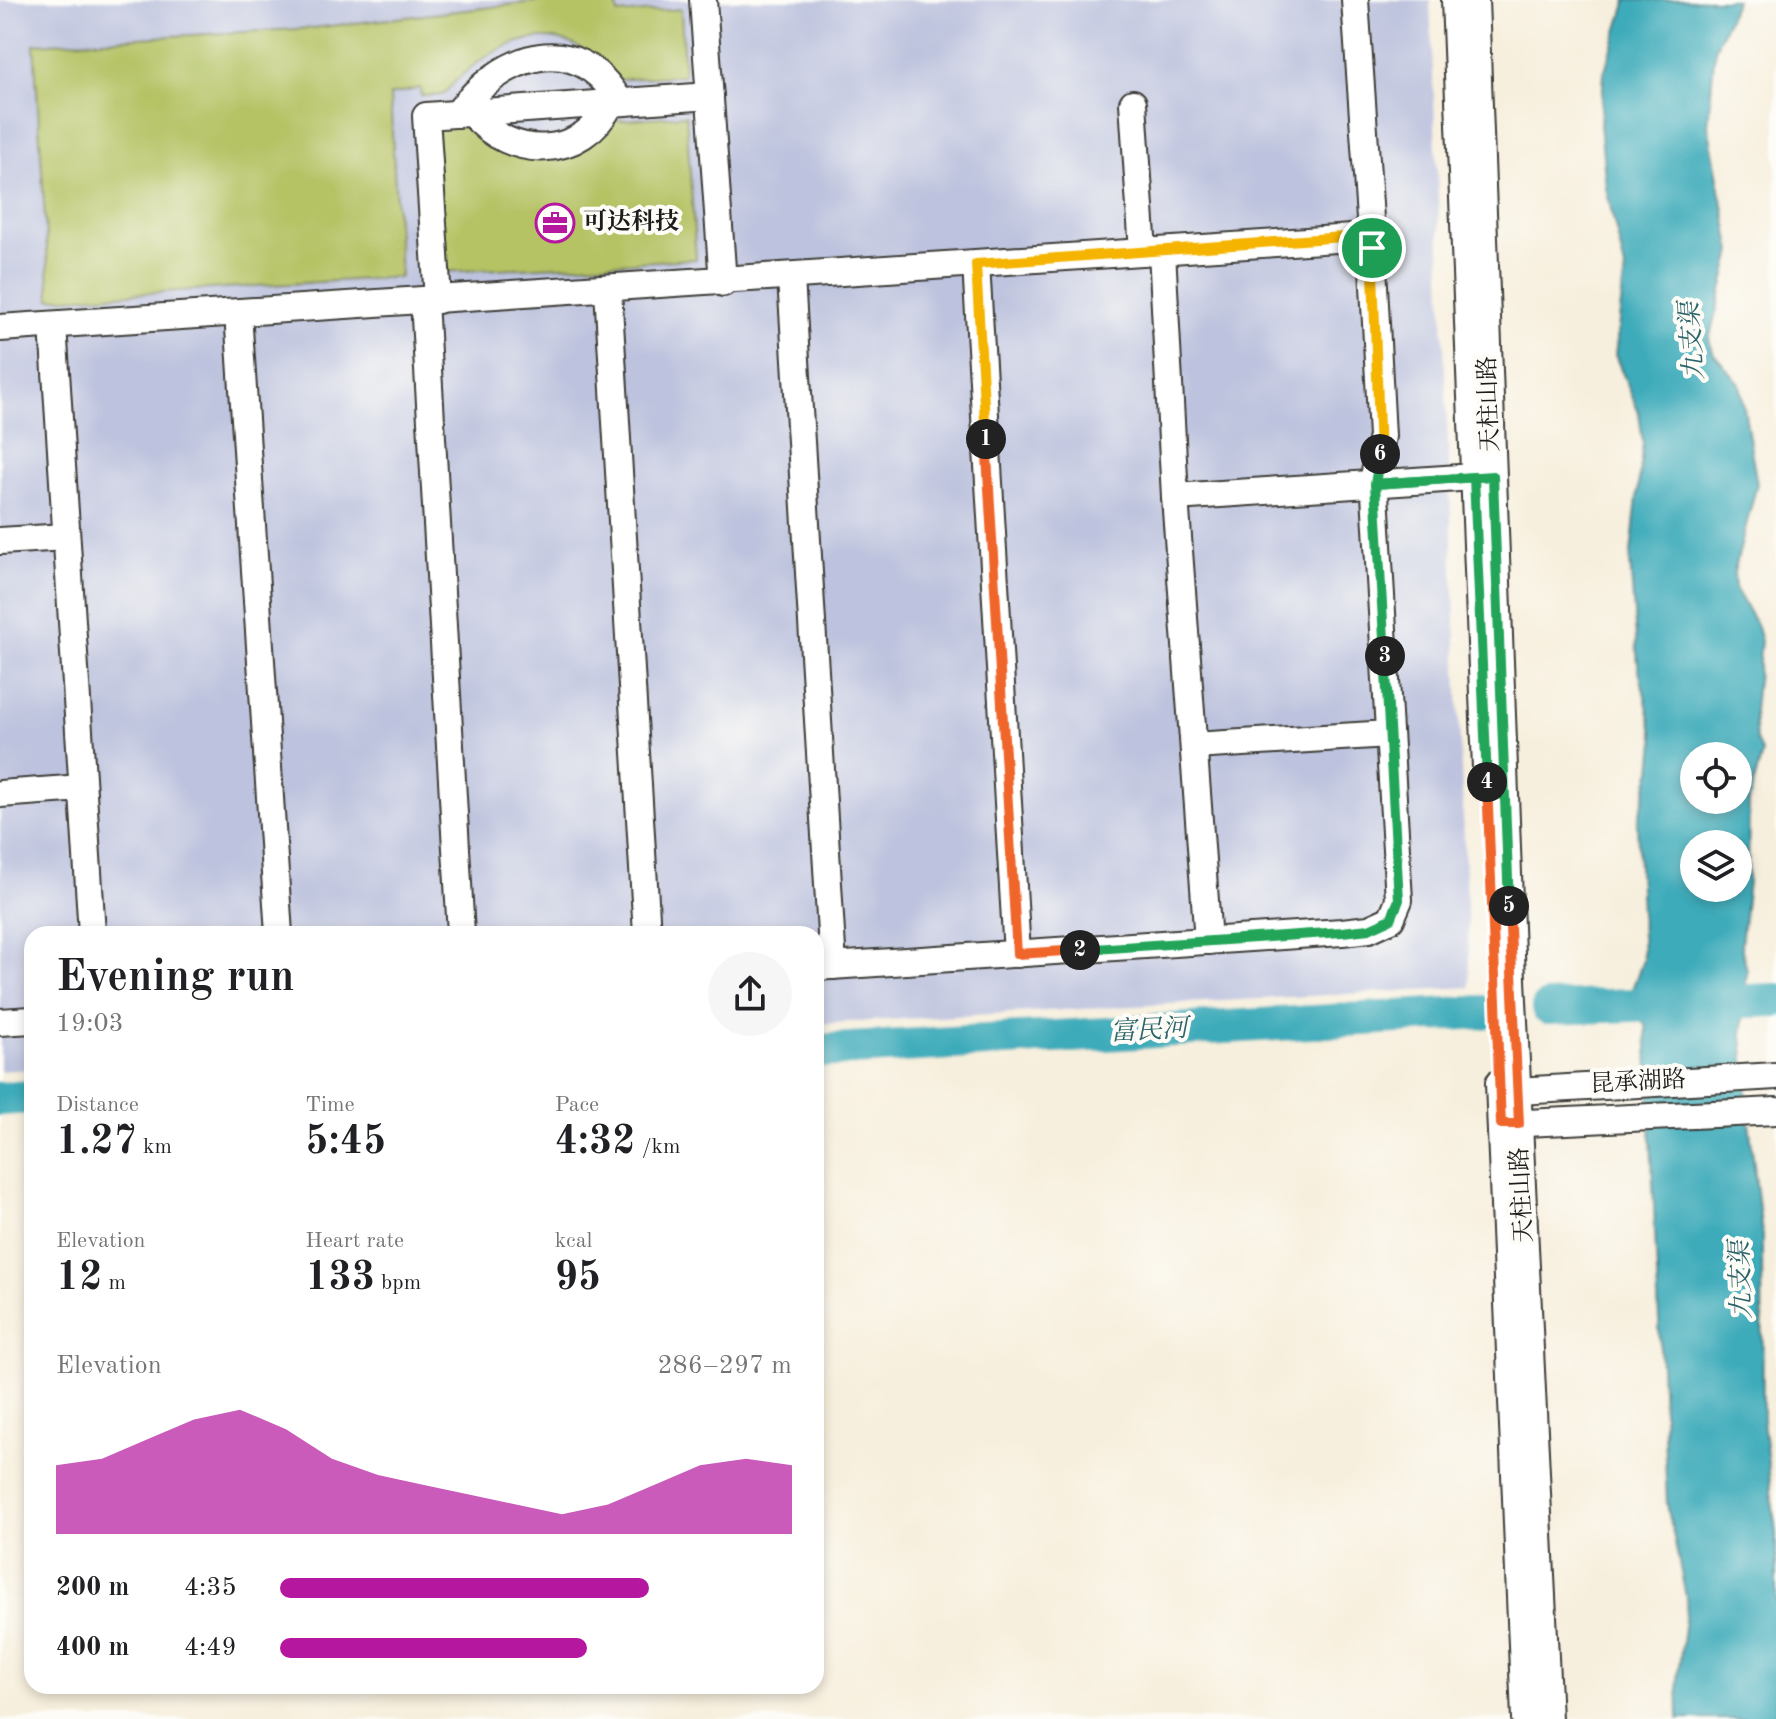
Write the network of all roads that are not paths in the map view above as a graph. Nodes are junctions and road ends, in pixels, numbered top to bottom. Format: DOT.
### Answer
graph roads {
  1 [pos="703,0"];
  2 [pos="1355,0"];
  3 [pos="1455,0"];
  4 [pos="1475,0"];
  5 [pos="710,96"];
  6 [pos="616,103"];
  7 [pos="1133,103"];
  8 [pos="464,114"];
  9 [pos="1372,248"];
  10 [pos="1152,251"];
  11 [pos="976,264"];
  12 [pos="791,278"];
  13 [pos="723,283"];
  14 [pos="608,290"];
  15 [pos="431,301"];
  16 [pos="238,313"];
  17 [pos="53,325"];
  18 [pos="0,328"];
  19 [pos="1484,476"];
  20 [pos="1375,484"];
  21 [pos="1175,497"];
  22 [pos="66,537"];
  23 [pos="0,541"];
  24 [pos="1389,734"];
  25 [pos="1194,746"];
  26 [pos="82,788"];
  27 [pos="0,794"];
  28 [pos="91,926"];
  29 [pos="278,926"];
  30 [pos="461,926"];
  31 [pos="647,926"];
  32 [pos="822,926"];
  33 [pos="1208,941"];
  34 [pos="1017,954"];
  35 [pos="824,967"];
  36 [pos="24,1020"];
  37 [pos="0,1022"];
  38 [pos="1770,1076"];
  39 [pos="1508,1091"];
  40 [pos="1771,1111"];
  41 [pos="1510,1124"];
  42 [pos="1525,1719"];
  43 [pos="1548,1719"];
  1 -- 5 [label="street"];
  2 -- 9 [label="street"];
  3 -- 19 [label="street, 天柱山路"];
  4 -- 19 [label="street, 天柱山路"];
  5 -- 6 [label="street"];
  5 -- 13 [label="street"];
  6 -- 8 [label="street"];
  6 -- 8 [label="street"];
  6 -- 8 [label="street"];
  7 -- 10 [label="street"];
  8 -- 15 [label="street"];
  9 -- 10 [label="street"];
  9 -- 20 [label="street"];
  10 -- 11 [label="street"];
  10 -- 21 [label="street"];
  11 -- 12 [label="street"];
  11 -- 34 [label="street"];
  12 -- 13 [label="street"];
  12 -- 32 [label="street"];
  13 -- 14 [label="street"];
  14 -- 15 [label="street"];
  14 -- 31 [label="street"];
  15 -- 16 [label="street"];
  15 -- 30 [label="street"];
  16 -- 17 [label="street"];
  16 -- 29 [label="street"];
  17 -- 18 [label="street"];
  17 -- 22 [label="street"];
  19 -- 20 [label="street"];
  19 -- 39 [label="street, 天柱山路"];
  20 -- 21 [label="street"];
  20 -- 24 [label="street"];
  21 -- 25 [label="street"];
  22 -- 23 [label="street"];
  22 -- 26 [label="street"];
  24 -- 25 [label="street"];
  24 -- 33 [label="street"];
  25 -- 33 [label="street"];
  26 -- 27 [label="street"];
  26 -- 28 [label="street"];
  33 -- 34 [label="street"];
  34 -- 35 [label="street"];
  36 -- 37 [label="street"];
  38 -- 39 [label="street, 昆承湖路"];
  39 -- 41 [label="street, 天柱山路"];
  40 -- 41 [label="street, 昆承湖路"];
  41 -- 42 [label="street, 天柱山路"];
  41 -- 43 [label="street, 天柱山路"];
}
